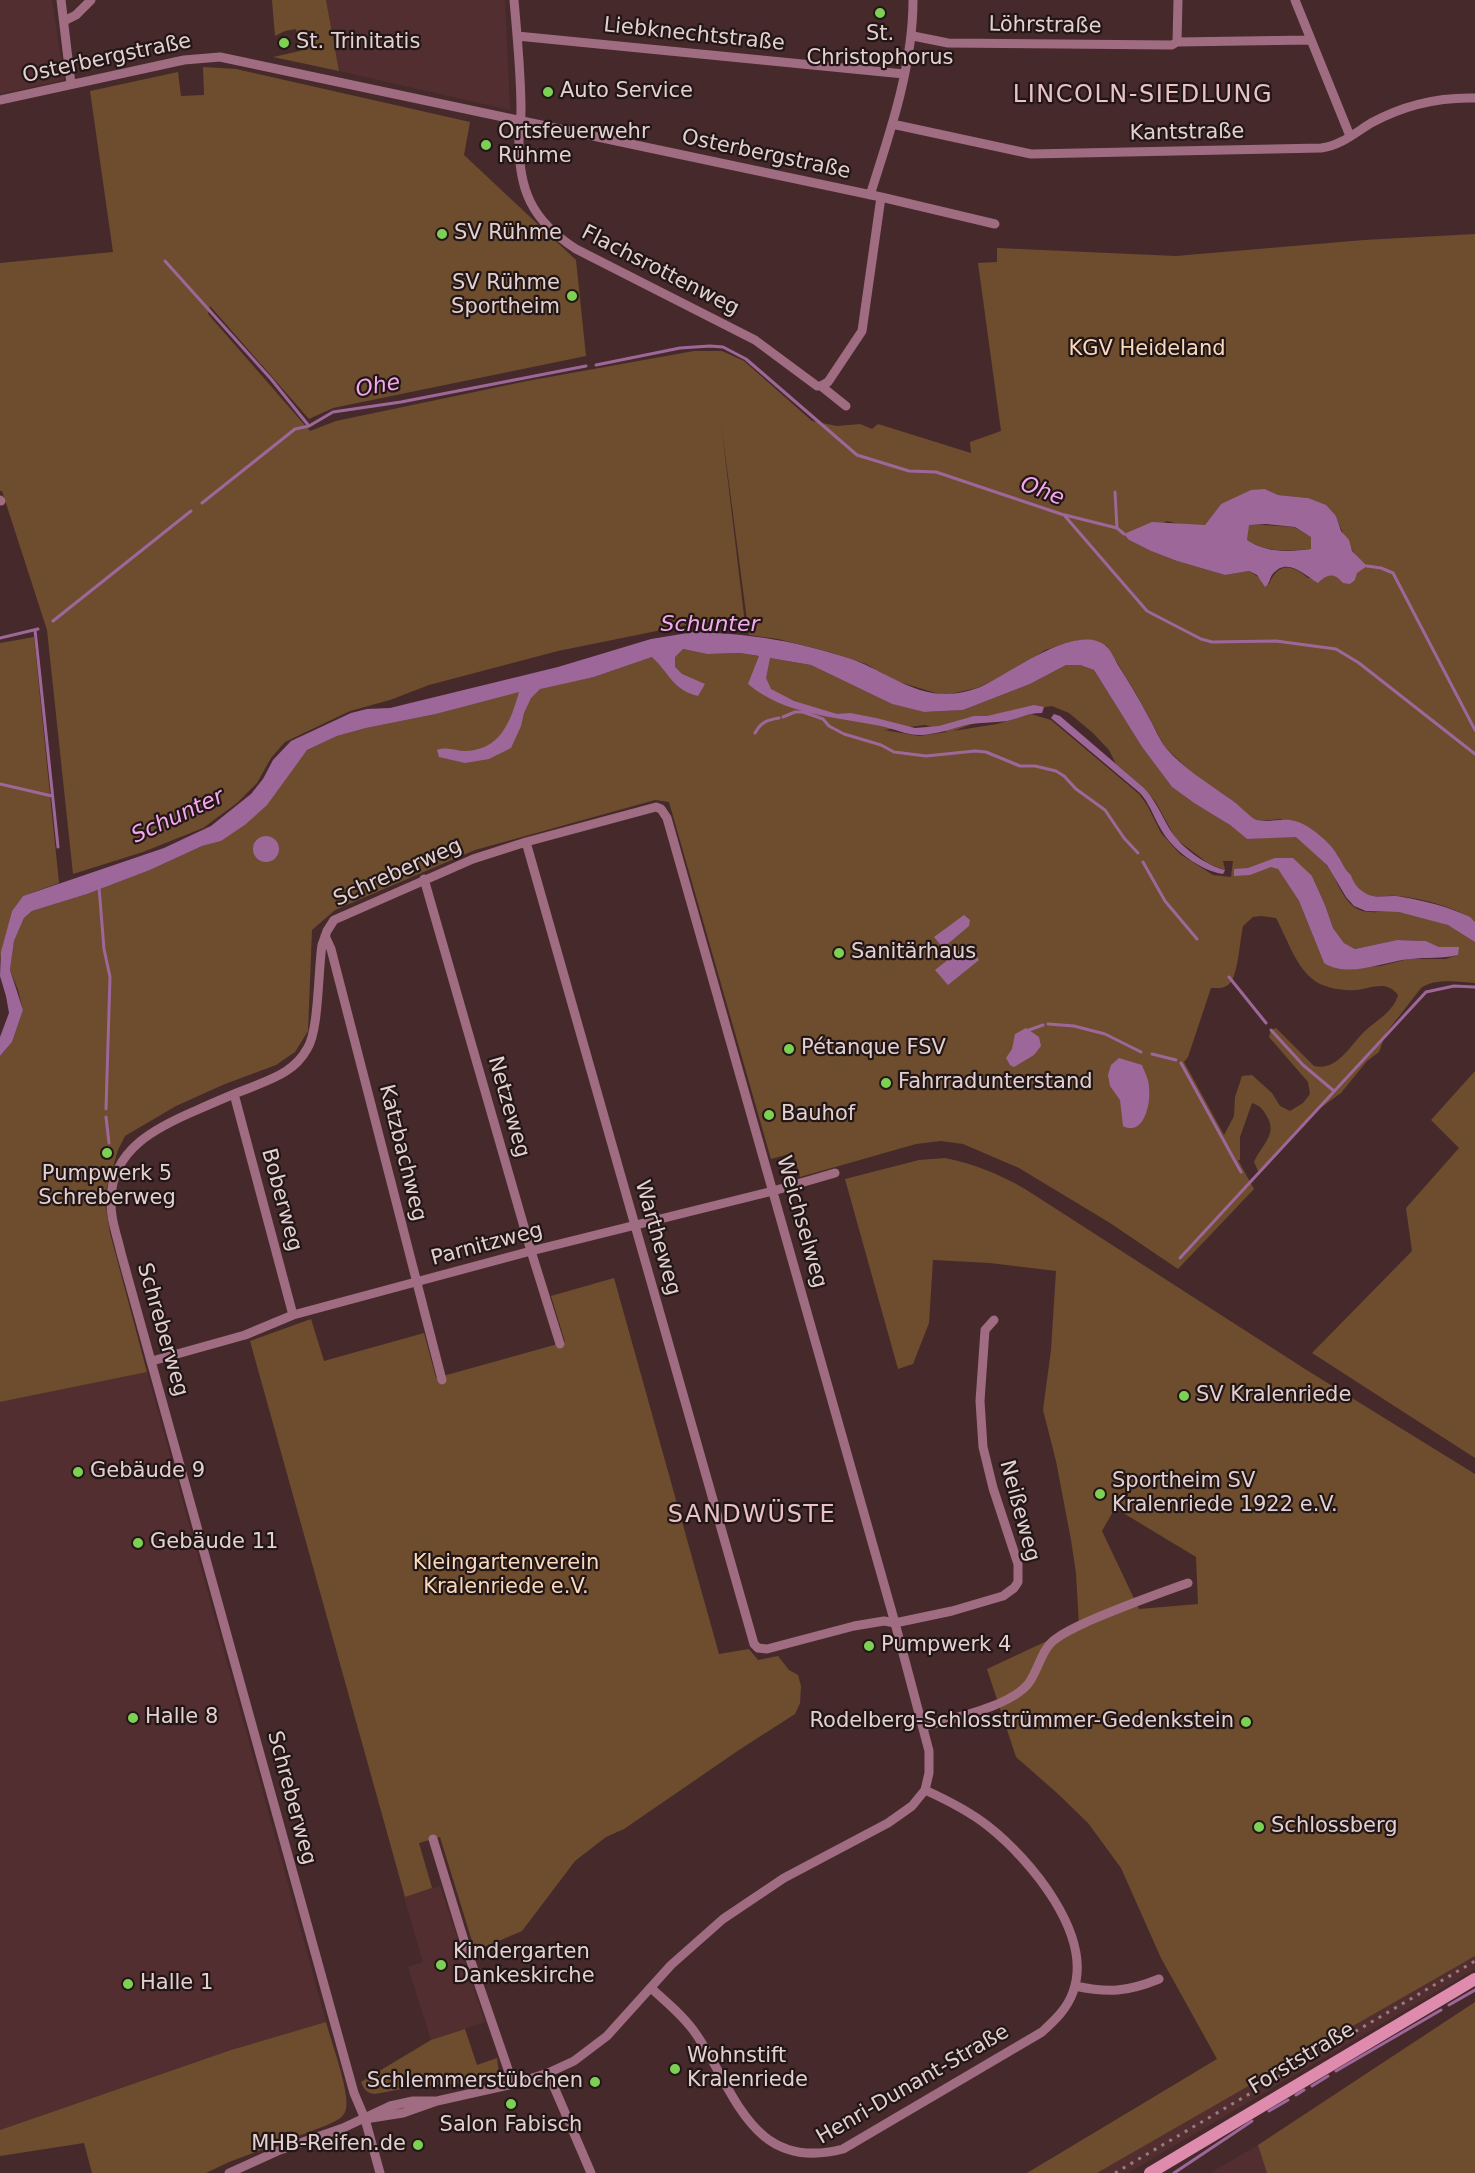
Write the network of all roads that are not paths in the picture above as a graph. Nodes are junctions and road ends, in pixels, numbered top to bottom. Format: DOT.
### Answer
graph roads {
  1 [pos="61,0"];
  2 [pos="91,0"];
  3 [pos="514,0"];
  4 [pos="914,0"];
  5 [pos="1178,0"];
  6 [pos="1295,0"];
  7 [pos="64,21"];
  8 [pos="517,36"];
  9 [pos="913,36"];
  10 [pos="1310,40"];
  11 [pos="1177,42"];
  12 [pos="904,74"];
  13 [pos="71,84"];
  14 [pos="1475,98"];
  15 [pos="0,100"];
  16 [pos="520,121"];
  17 [pos="892,124"];
  18 [pos="1350,136"];
  19 [pos="870,195"];
  20 [pos="881,197"];
  21 [pos="995,225"];
  22 [pos="821,386"];
  23 [pos="846,406"];
  24 [pos="650,807"];
  25 [pos="526,842"];
  26 [pos="424,879"];
  27 [pos="325,936"];
  28 [pos="234,1094"];
  29 [pos="835,1173"];
  30 [pos="773,1191"];
  31 [pos="635,1226"];
  32 [pos="531,1251"];
  33 [pos="416,1283"];
  34 [pos="293,1315"];
  35 [pos="994,1320"];
  36 [pos="560,1344"];
  37 [pos="152,1361"];
  38 [pos="442,1380"];
  39 [pos="1188,1583"];
  40 [pos="895,1623"];
  41 [pos="754,1644"];
  42 [pos="923,1727"];
  43 [pos="925,1790"];
  44 [pos="433,1839"];
  45 [pos="1159,1979"];
  46 [pos="1475,1979"];
  47 [pos="1075,1986"];
  48 [pos="651,1988"];
  49 [pos="548,2073"];
  50 [pos="513,2084"];
  51 [pos="365,2119"];
  52 [pos="768,2151"];
  53 [pos="809,2162"];
  54 [pos="229,2173"];
  55 [pos="380,2173"];
  56 [pos="591,2173"];
  57 [pos="1150,2173"];
  1 -- 7 [label="street"];
  2 -- 7 [label="street"];
  3 -- 8 [label="street, Flachsrottenweg"];
  4 -- 9 [label="street"];
  5 -- 11 [label="street"];
  6 -- 10 [label="street"];
  7 -- 13 [label="street"];
  8 -- 12 [label="street, Liebknechtstraße"];
  8 -- 16 [label="street, Flachsrottenweg"];
  9 -- 11 [label="street, Löhrstraße"];
  9 -- 12 [label="street"];
  10 -- 11 [label="street, Löhrstraße"];
  10 -- 18 [label="street"];
  12 -- 17 [label="street"];
  13 -- 15 [label="street, Osterbergstraße"];
  13 -- 16 [label="street, Osterbergstraße"];
  14 -- 18 [label="street, Kantstraße"];
  16 -- 19 [label="street, Osterbergstraße"];
  16 -- 22 [label="street, Flachsrottenweg"];
  17 -- 18 [label="street, Kantstraße"];
  17 -- 19 [label="street"];
  19 -- 20 [label="street, Osterbergstraße"];
  20 -- 21 [label="street, Osterbergstraße"];
  20 -- 22 [label="street"];
  22 -- 23 [label="street, Flachsrottenweg"];
  24 -- 25 [label="street, Schreberweg"];
  24 -- 30 [label="street, Weichselweg"];
  25 -- 26 [label="street, Schreberweg"];
  25 -- 31 [label="street, Wartheweg"];
  26 -- 27 [label="street, Schreberweg"];
  26 -- 32 [label="street, Netzeweg"];
  27 -- 28 [label="street, Schreberweg"];
  27 -- 33 [label="street, Katzbachweg"];
  28 -- 34 [label="street, Boberweg"];
  28 -- 37 [label="street, Schreberweg"];
  29 -- 30 [label="street, Parnitzweg"];
  30 -- 31 [label="street, Parnitzweg"];
  30 -- 40 [label="street, Weichselweg"];
  31 -- 32 [label="street, Parnitzweg"];
  31 -- 41 [label="street, Wartheweg"];
  32 -- 33 [label="street, Parnitzweg"];
  32 -- 36 [label="street, Netzeweg"];
  33 -- 34 [label="street, Parnitzweg"];
  33 -- 38 [label="street, Katzbachweg"];
  34 -- 37 [label="street, Parnitzweg"];
  35 -- 40 [label="street, Neißeweg"];
  37 -- 51 [label="street, Schreberweg"];
  39 -- 42 [label="street"];
  40 -- 41 [label="street, Neißeweg"];
  40 -- 42 [label="street, Weichselweg"];
  42 -- 43 [label="street, Weichselweg"];
  43 -- 47 [label="street, Henri-Dunant-Straße"];
  43 -- 48 [label="street"];
  44 -- 50 [label="street"];
  45 -- 47 [label="street"];
  46 -- 57 [label="main road, Forststraße"];
  47 -- 53 [label="street, Henri-Dunant-Straße"];
  48 -- 49 [label="street"];
  48 -- 52 [label="street"];
  49 -- 50 [label="street"];
  49 -- 56 [label="street"];
  50 -- 51 [label="street"];
  51 -- 54 [label="street"];
  51 -- 55 [label="street, Schreberweg"];
}
